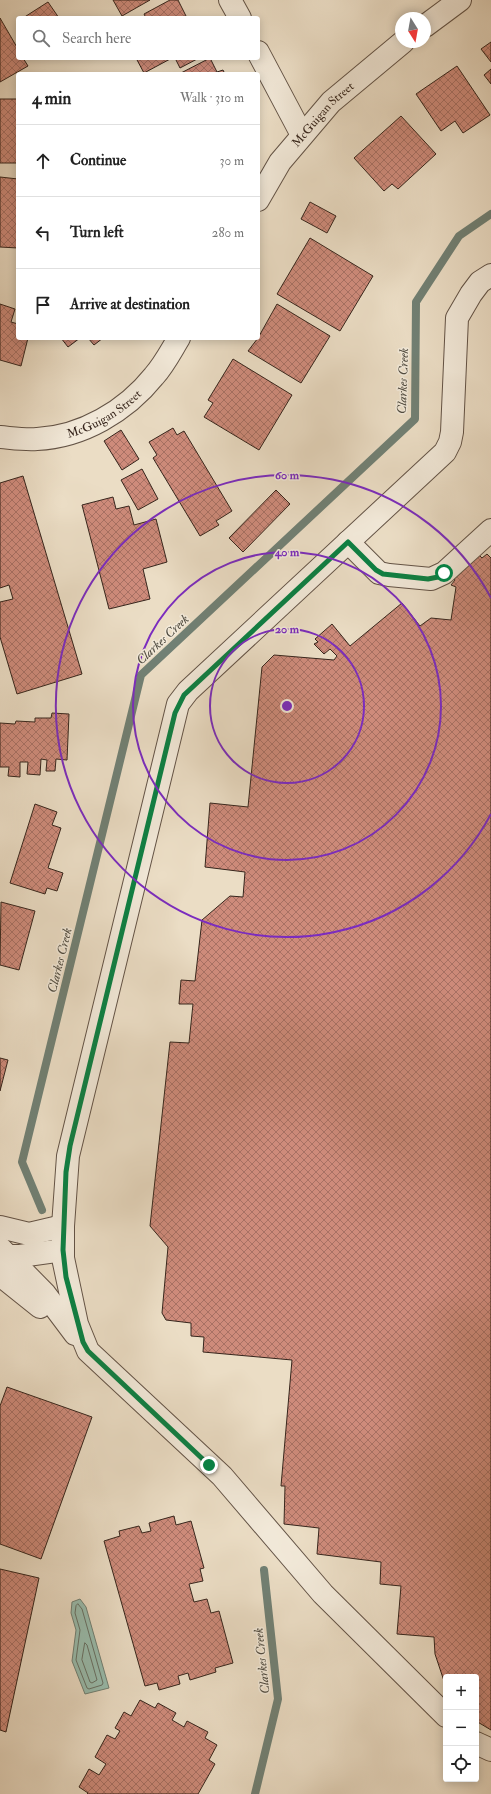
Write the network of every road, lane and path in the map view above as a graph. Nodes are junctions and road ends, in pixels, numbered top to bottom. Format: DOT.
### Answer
graph roads {
  1 [pos="230,0"];
  2 [pos="460,0"];
  3 [pos="239,16"];
  4 [pos="431,22"];
  5 [pos="396,48"];
  6 [pos="260,56"];
  7 [pos="302,135"];
  8 [pos="260,197"];
  9 [pos="491,275"];
  10 [pos="178,340"];
  11 [pos="0,437"];
  12 [pos="491,530"];
  13 [pos="348,542"];
  14 [pos="0,1226"];
  15 [pos="63,1226"];
  16 [pos="63,1250"];
  17 [pos="2,1259"];
  18 [pos="88,1351"];
  19 [pos="443,1713"];
  20 [pos="479,1744"];
  21 [pos="491,1750"];
  1 -- 3 [label="street"];
  2 -- 4 [label="street"];
  5 -- 7 [label="street, McGuigan Street"];
  6 -- 7 [label="street"];
  7 -- 8 [label="street, McGuigan Street"];
  9 -- 13 [label="street"];
  10 -- 11 [label="street, McGuigan Street"];
  12 -- 13 [label="street"];
  13 -- 15 [label="street"];
  14 -- 15 [label="street"];
  15 -- 16 [label="street"];
  16 -- 17 [label="street"];
  16 -- 18 [label="street"];
  17 -- 18 [label="street"];
  18 -- 19 [label="street"];
  20 -- 21 [label="street"];
}
